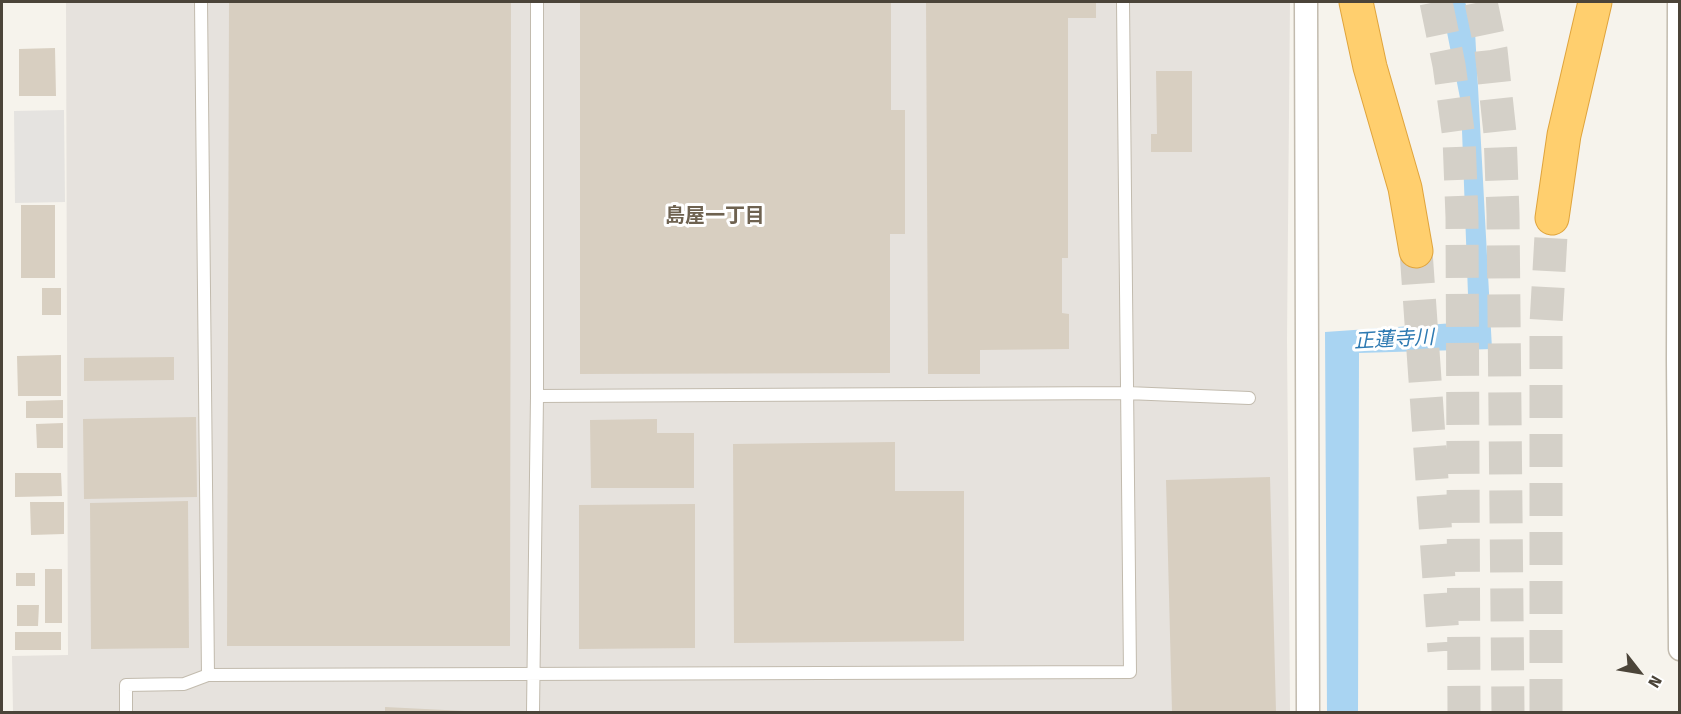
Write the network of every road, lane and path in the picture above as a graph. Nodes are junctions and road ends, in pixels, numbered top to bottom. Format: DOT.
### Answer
graph roads {
  1 [pos="201,2"];
  2 [pos="537,2"];
  3 [pos="1124,2"];
  4 [pos="1306,2"];
  5 [pos="1356,2"];
  6 [pos="1595,2"];
  7 [pos="1679,2"];
  8 [pos="1552,218"];
  9 [pos="1416,251"];
  10 [pos="1679,360"];
  11 [pos="1126,393"];
  12 [pos="537,396"];
  13 [pos="1249,398"];
  14 [pos="1680,649"];
  15 [pos="533,674"];
  16 [pos="208,675"];
  17 [pos="126,712"];
  18 [pos="533,712"];
  19 [pos="1308,712"];
  1 -- 16 [label="lane"];
  2 -- 12 [label="lane"];
  3 -- 11 [label="lane"];
  4 -- 19 [label="street"];
  5 -- 9 [label="highway"];
  6 -- 8 [label="highway"];
  7 -- 10 [label="street"];
  10 -- 14 [label="street"];
  11 -- 12 [label="lane"];
  11 -- 13 [label="lane"];
  11 -- 15 [label="lane"];
  12 -- 15 [label="lane"];
  15 -- 16 [label="lane"];
  15 -- 18 [label="lane"];
  16 -- 17 [label="lane"];
}
